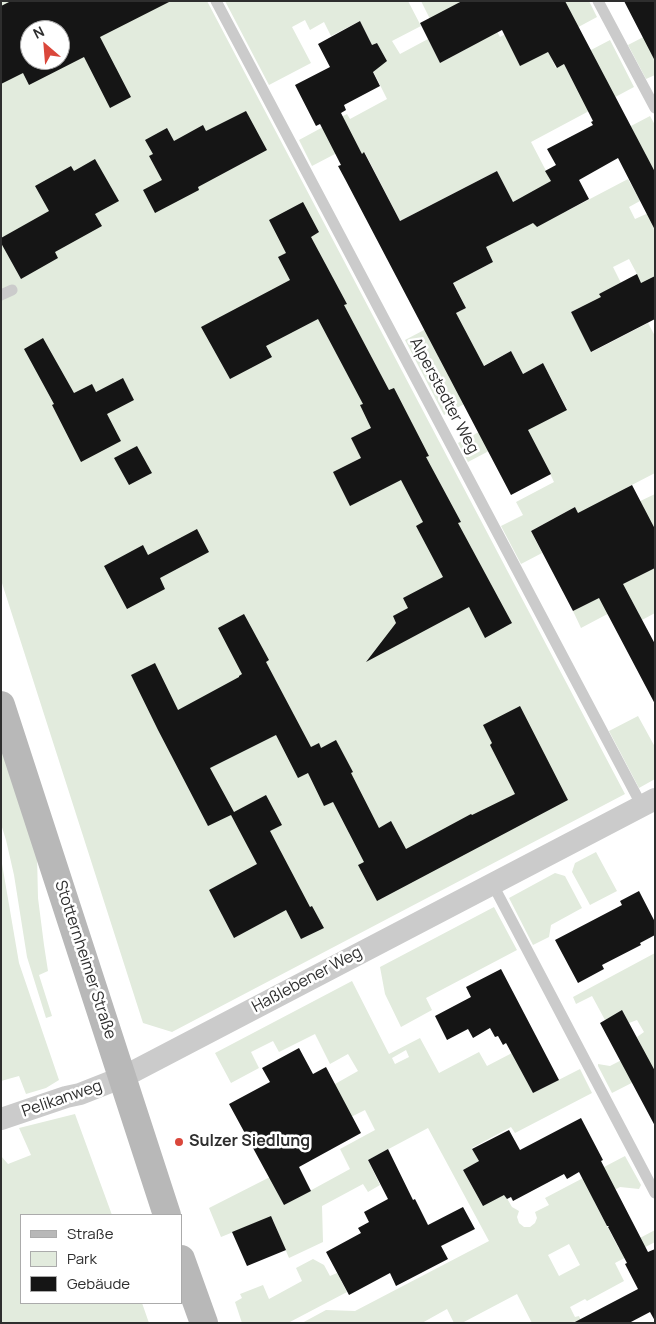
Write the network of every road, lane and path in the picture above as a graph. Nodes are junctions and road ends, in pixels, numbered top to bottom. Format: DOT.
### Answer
graph roads {
  1 [pos="216,1"];
  2 [pos="598,1"];
  3 [pos="655,108"];
  4 [pos="12,290"];
  5 [pos="1,295"];
  6 [pos="1,704"];
  7 [pos="648,802"];
  8 [pos="492,883"];
  9 [pos="123,1077"];
  10 [pos="1,1120"];
  11 [pos="655,1193"];
  12 [pos="167,1214"];
  13 [pos="182,1262"];
  14 [pos="204,1323"];
  1 -- 7 [label="lane, Alperstedter Weg"];
  2 -- 3 [label="lane"];
  4 -- 5 [label="lane"];
  6 -- 9 [label="main road, Stotternheimer Straße"];
  7 -- 8 [label="street, Haßlebener Weg"];
  8 -- 9 [label="street, Haßlebener Weg"];
  8 -- 11 [label="lane"];
  9 -- 10 [label="street, Pelikanweg"];
  9 -- 12 [label="main road, Stotternheimer Straße"];
  13 -- 14 [label="main road"];
}
